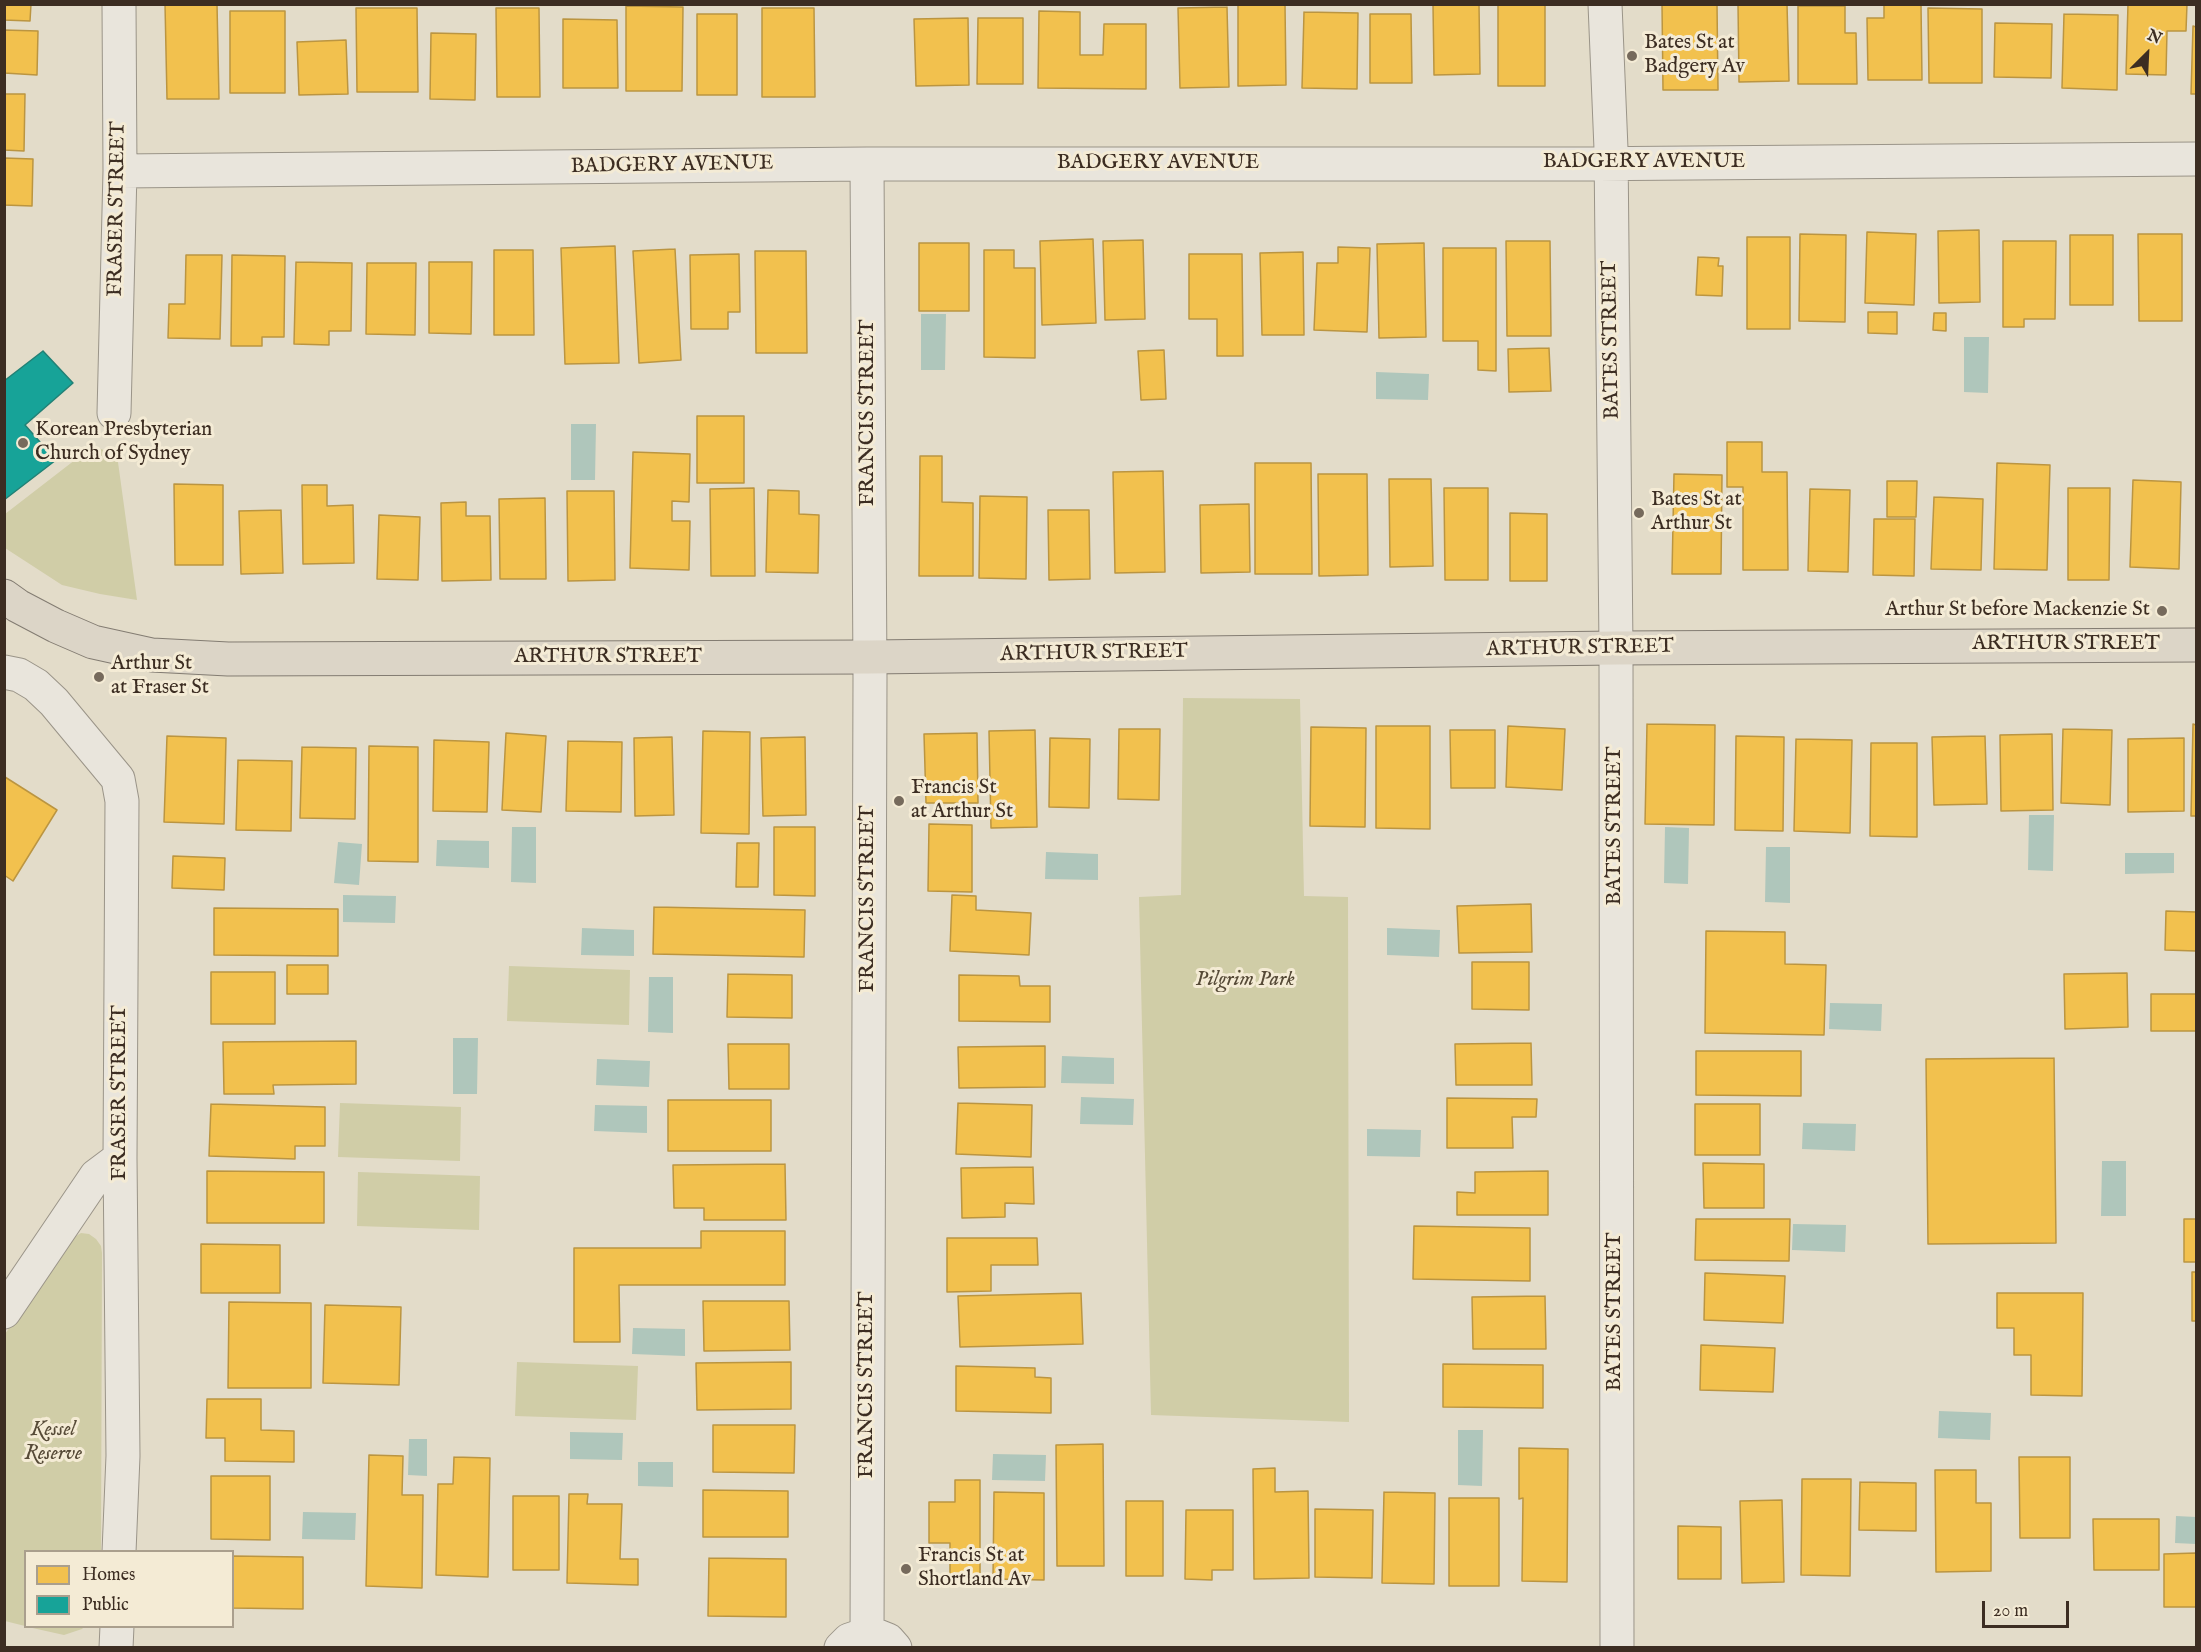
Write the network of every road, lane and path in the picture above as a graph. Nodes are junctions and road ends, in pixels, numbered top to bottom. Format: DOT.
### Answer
graph roads {
  1 [pos="119,4"];
  2 [pos="1605,4"];
  3 [pos="2196,159"];
  4 [pos="867,164"];
  5 [pos="1611,164"];
  6 [pos="120,171"];
  7 [pos="114,413"];
  8 [pos="4,596"];
  9 [pos="2196,645"];
  10 [pos="1616,648"];
  11 [pos="870,657"];
  12 [pos="12,674"];
  13 [pos="120,1158"];
  14 [pos="4,1312"];
  15 [pos="120,1550"];
  16 [pos="117,1628"];
  17 [pos="868,1643"];
  18 [pos="116,1647"];
  19 [pos="1617,1647"];
  1 -- 6 [label="street, FRASER STREET"];
  2 -- 5 [label="street, BATES STREET"];
  3 -- 5 [label="street, BADGERY AVENUE"];
  4 -- 5 [label="street, BADGERY AVENUE"];
  4 -- 6 [label="street, BADGERY AVENUE"];
  4 -- 11 [label="street, FRANCIS STREET"];
  5 -- 10 [label="street, BATES STREET"];
  6 -- 7 [label="street, FRASER STREET"];
  8 -- 11 [label="main road, ARTHUR STREET"];
  9 -- 10 [label="main road, ARTHUR STREET"];
  10 -- 11 [label="main road, ARTHUR STREET"];
  10 -- 19 [label="street, BATES STREET"];
  11 -- 17 [label="street, FRANCIS STREET"];
  12 -- 13 [label="street, FRASER STREET"];
  13 -- 14 [label="street"];
  13 -- 15 [label="street, FRASER STREET"];
  16 -- 18 [label="street"];
}
